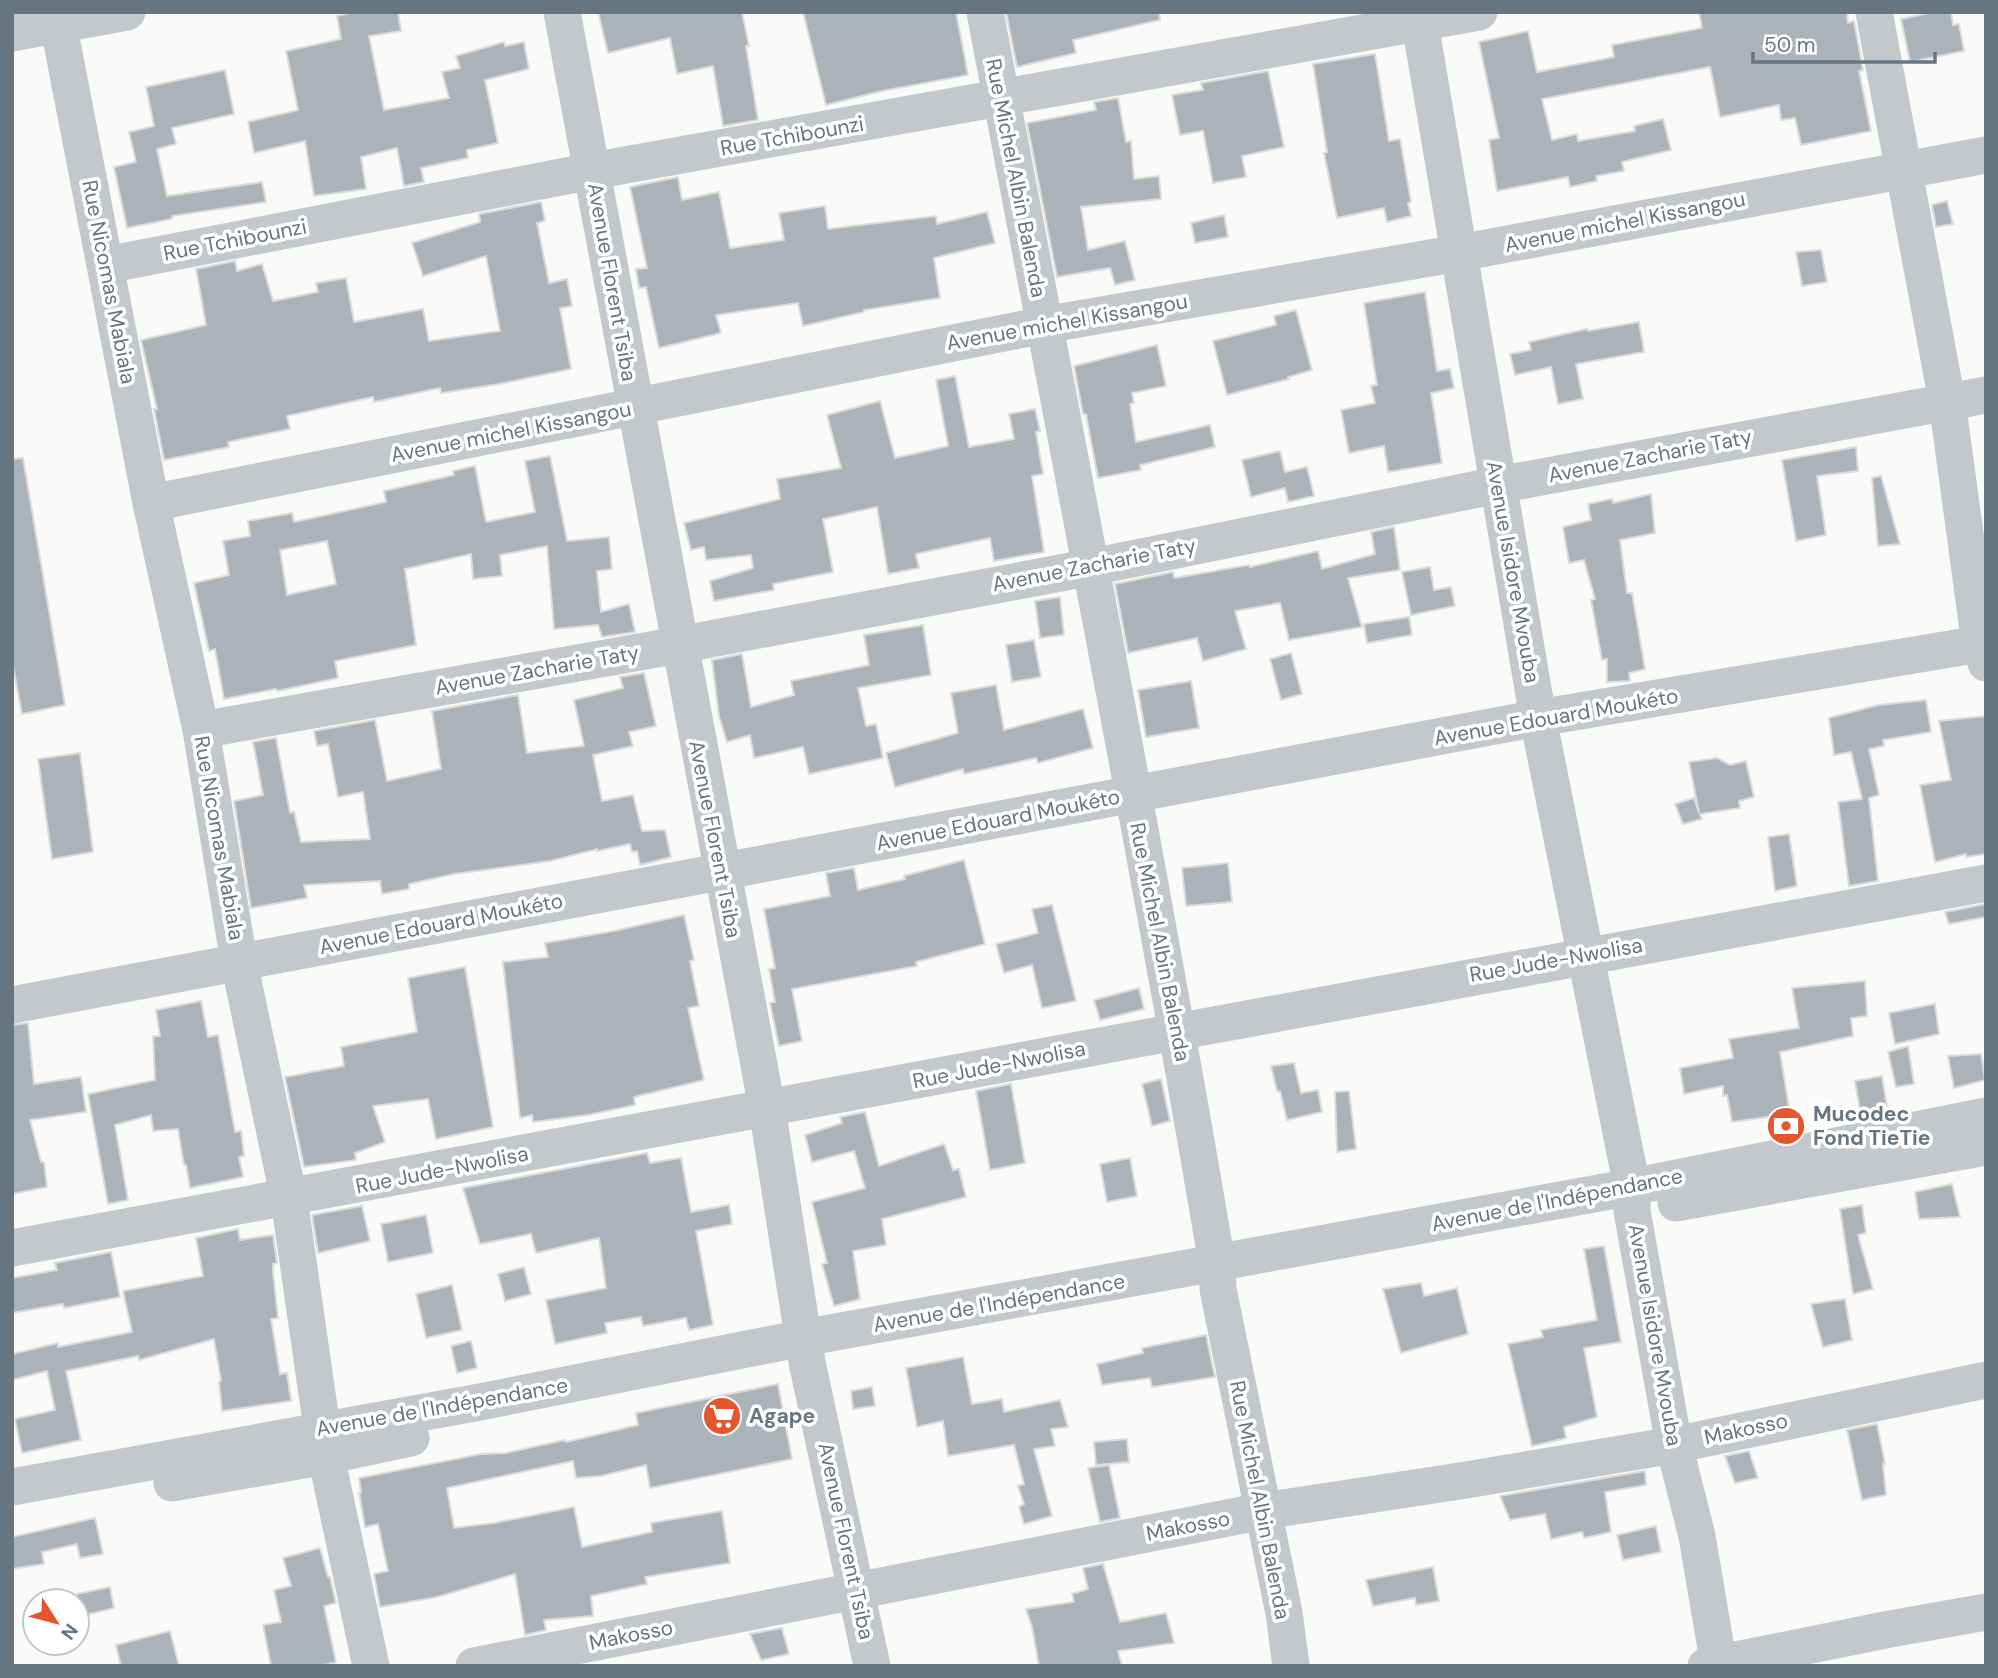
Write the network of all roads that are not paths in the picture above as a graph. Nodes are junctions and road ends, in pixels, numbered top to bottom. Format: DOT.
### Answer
graph roads {
  1 [pos="127,12"];
  2 [pos="562,12"];
  3 [pos="985,12"];
  4 [pos="1479,12"];
  5 [pos="1874,12"];
  6 [pos="57,18"];
  7 [pos="1419,18"];
  8 [pos="12,33"];
  9 [pos="1001,99"];
  10 [pos="1986,155"];
  11 [pos="592,171"];
  12 [pos="1903,171"];
  13 [pos="1459,253"];
  14 [pos="106,265"];
  15 [pos="1044,325"];
  16 [pos="1986,395"];
  17 [pos="1947,401"];
  18 [pos="635,407"];
  19 [pos="1498,485"];
  20 [pos="151,503"];
  21 [pos="1092,566"];
  22 [pos="679,645"];
  23 [pos="1984,650"];
  24 [pos="1538,718"];
  25 [pos="201,730"];
  26 [pos="1132,795"];
  27 [pos="721,872"];
  28 [pos="1986,883"];
  29 [pos="1584,954"];
  30 [pos="239,962"];
  31 [pos="12,1005"];
  32 [pos="1178,1031"];
  33 [pos="767,1108"];
  34 [pos="1986,1116"];
  35 [pos="1986,1147"];
  36 [pos="289,1199"];
  37 [pos="1632,1199"];
  38 [pos="12,1248"];
  39 [pos="1218,1276"];
  40 [pos="805,1350"];
  41 [pos="1986,1380"];
  42 [pos="324,1443"];
  43 [pos="1674,1445"];
  44 [pos="12,1487"];
  45 [pos="12,1511"];
  46 [pos="1262,1511"];
  47 [pos="857,1591"];
  48 [pos="1986,1612"];
  49 [pos="1714,1665"];
  50 [pos="371,1666"];
  51 [pos="474,1666"];
  52 [pos="872,1666"];
  53 [pos="1292,1666"];
  1 -- 6 [label="street"];
  2 -- 11 [label="street, Avenue Florent Tsiba"];
  3 -- 9 [label="street, Rue Michel Albin Balenda"];
  4 -- 7 [label="street, Rue Tchibounzi"];
  5 -- 12 [label="street"];
  6 -- 8 [label="street"];
  6 -- 14 [label="street, Rue Nicomas Mabiala"];
  7 -- 9 [label="street, Rue Tchibounzi"];
  7 -- 13 [label="street, Avenue Isidore Mvouba"];
  9 -- 11 [label="street, Rue Tchibounzi"];
  9 -- 15 [label="street, Rue Michel Albin Balenda"];
  10 -- 12 [label="street, Avenue michel Kissangou"];
  11 -- 14 [label="street, Rue Tchibounzi"];
  11 -- 18 [label="street, Avenue Florent Tsiba"];
  12 -- 13 [label="street, Avenue michel Kissangou"];
  12 -- 17 [label="street"];
  13 -- 15 [label="street, Avenue michel Kissangou"];
  13 -- 19 [label="street, Avenue Isidore Mvouba"];
  14 -- 20 [label="street, Rue Nicomas Mabiala"];
  15 -- 18 [label="street, Avenue michel Kissangou"];
  15 -- 21 [label="street, Rue Michel Albin Balenda"];
  16 -- 17 [label="street, Avenue Zacharie Taty"];
  17 -- 19 [label="street, Avenue Zacharie Taty"];
  17 -- 23 [label="street"];
  18 -- 20 [label="street, Avenue michel Kissangou"];
  18 -- 22 [label="street, Avenue Florent Tsiba"];
  19 -- 21 [label="street, Avenue Zacharie Taty"];
  19 -- 24 [label="street, Avenue Isidore Mvouba"];
  20 -- 25 [label="street, Rue Nicomas Mabiala"];
  21 -- 22 [label="street, Avenue Zacharie Taty"];
  21 -- 26 [label="street, Rue Michel Albin Balenda"];
  22 -- 25 [label="street, Avenue Zacharie Taty"];
  22 -- 27 [label="street, Avenue Florent Tsiba"];
  23 -- 24 [label="street, Avenue Edouard Moukéto"];
  24 -- 26 [label="street, Avenue Edouard Moukéto"];
  24 -- 29 [label="street, Avenue Isidore Mvouba"];
  25 -- 30 [label="street, Rue Nicomas Mabiala"];
  26 -- 27 [label="street, Avenue Edouard Moukéto"];
  26 -- 32 [label="street, Rue Michel Albin Balenda"];
  27 -- 30 [label="street, Avenue Edouard Moukéto"];
  27 -- 33 [label="street, Avenue Florent Tsiba"];
  28 -- 29 [label="street, Rue Jude-Nwolisa"];
  29 -- 32 [label="street, Rue Jude-Nwolisa"];
  29 -- 37 [label="street, Avenue Isidore Mvouba"];
  30 -- 31 [label="street, Avenue Edouard Moukéto"];
  30 -- 36 [label="street, Rue Nicomas Mabiala"];
  32 -- 33 [label="street, Rue Jude-Nwolisa"];
  32 -- 39 [label="street, Rue Michel Albin Balenda"];
  33 -- 36 [label="street, Rue Jude-Nwolisa"];
  33 -- 40 [label="street, Avenue Florent Tsiba"];
  34 -- 37 [label="street, Avenue de l'Indépendance"];
  35 -- 37 [label="street, Avenue de l'Indépendance"];
  36 -- 38 [label="street, Rue Jude-Nwolisa"];
  36 -- 42 [label="street, Rue Nicomas Mabiala"];
  37 -- 39 [label="street, Avenue de l'Indépendance"];
  37 -- 43 [label="street, Avenue Isidore Mvouba"];
  39 -- 40 [label="street, Avenue de l'Indépendance"];
  39 -- 46 [label="street, Rue Michel Albin Balenda"];
  40 -- 42 [label="street, Avenue de l'Indépendance"];
  40 -- 47 [label="street, Avenue Florent Tsiba"];
  41 -- 43 [label="street, Makosso"];
  42 -- 44 [label="street, Avenue de l'Indépendance"];
  42 -- 45 [label="street, Avenue de l'Indépendance"];
  42 -- 50 [label="street, Rue Nicomas Mabiala"];
  43 -- 46 [label="street, Makosso"];
  43 -- 49 [label="street, Avenue Isidore Mvouba"];
  46 -- 47 [label="street, Makosso"];
  46 -- 53 [label="street, Rue Michel Albin Balenda"];
  47 -- 51 [label="street, Makosso"];
  47 -- 52 [label="street, Avenue Florent Tsiba"];
  48 -- 49 [label="street"];
}
